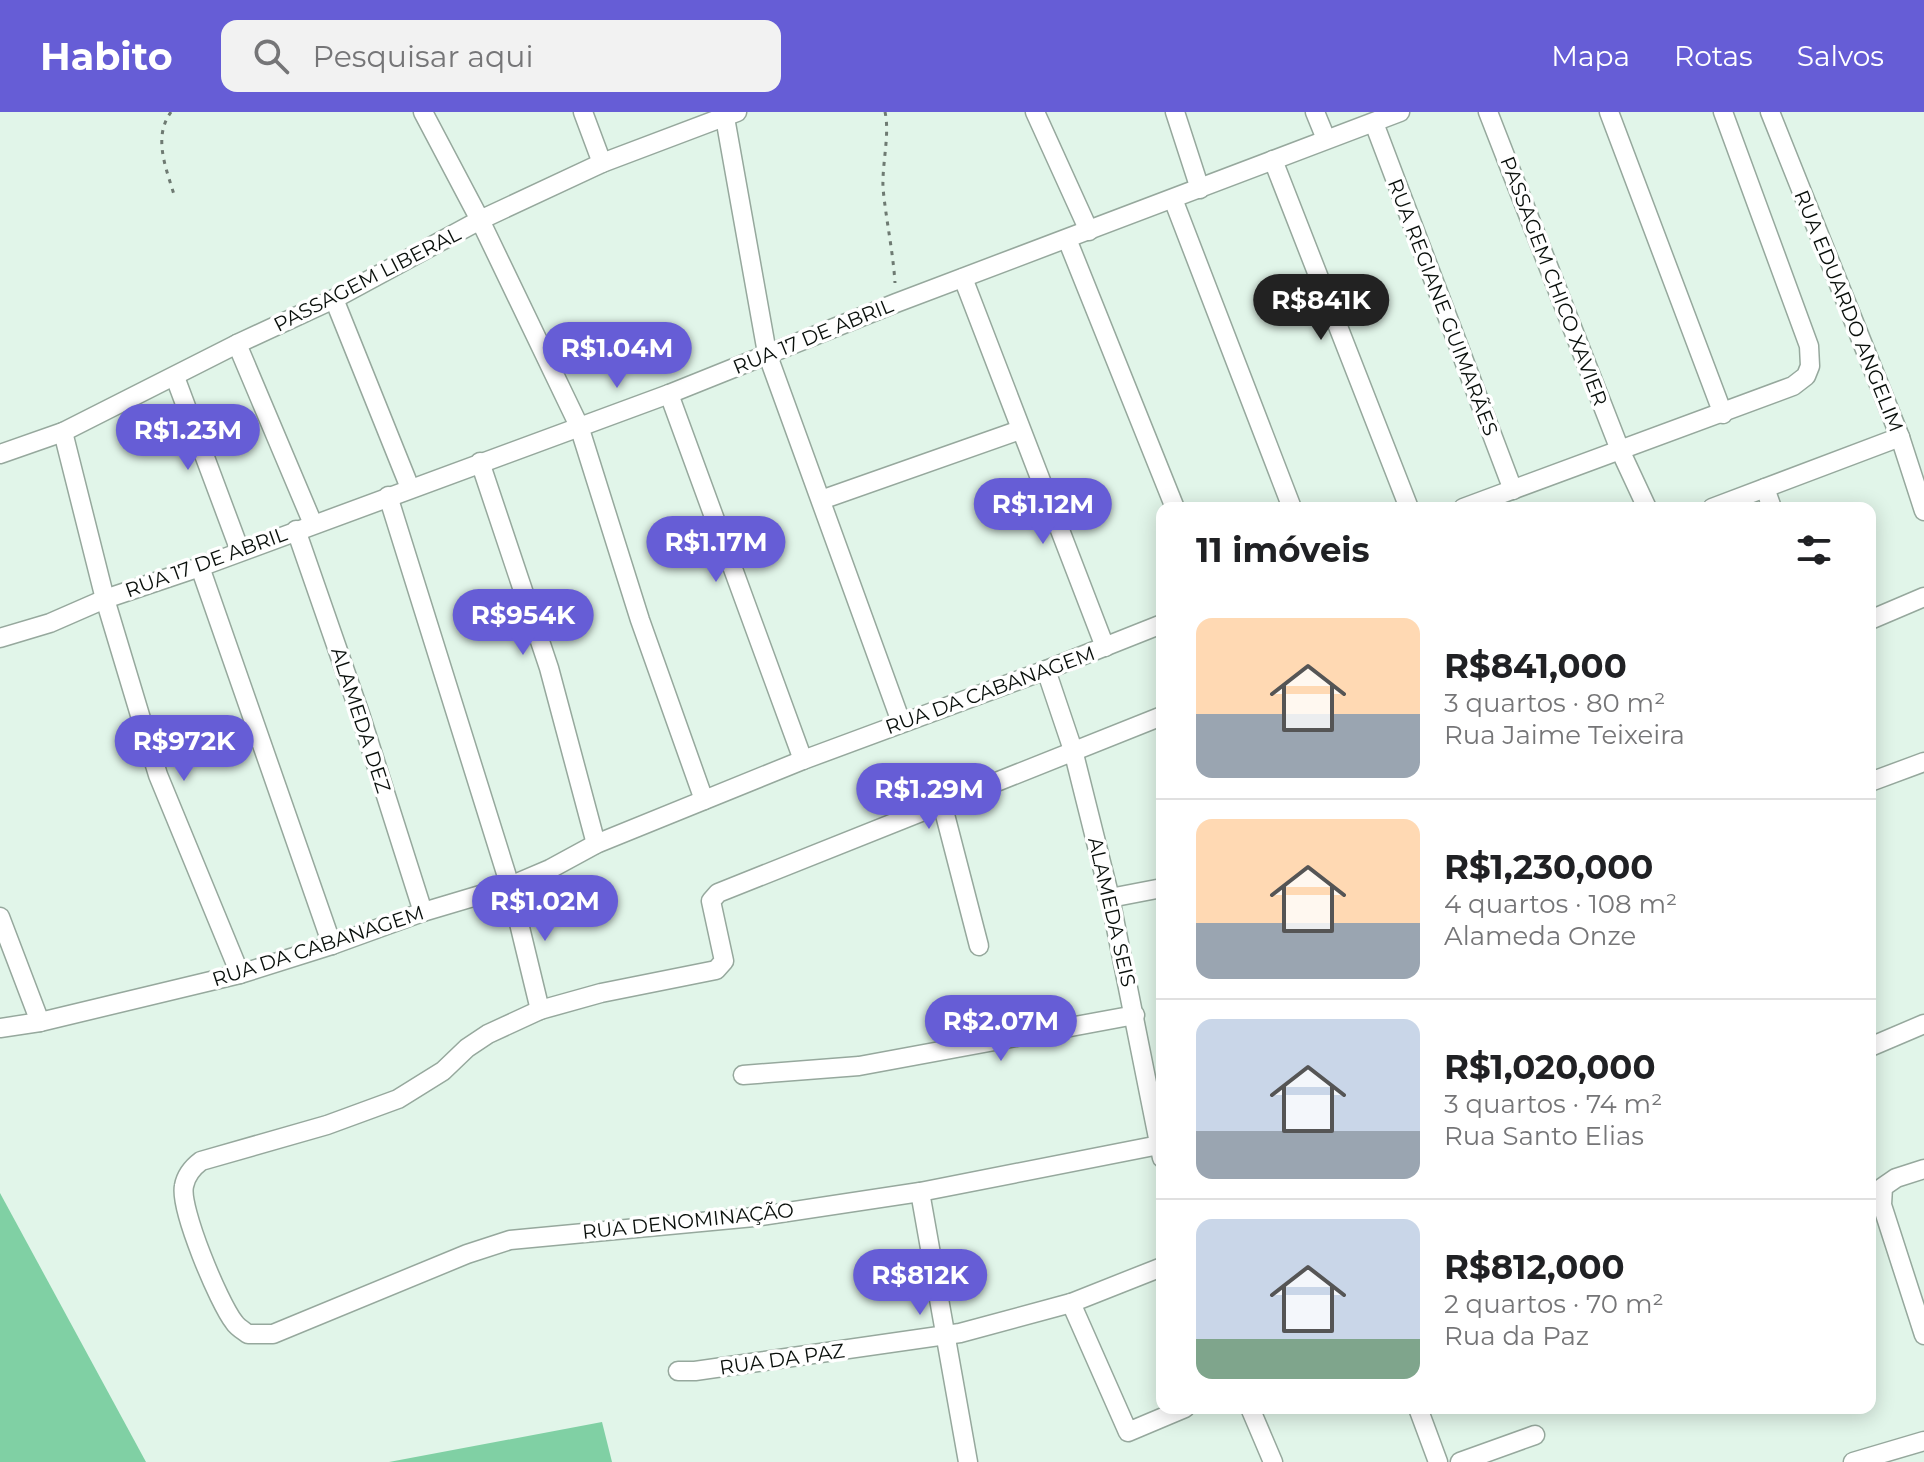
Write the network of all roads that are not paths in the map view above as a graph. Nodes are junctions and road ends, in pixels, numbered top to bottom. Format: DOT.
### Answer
graph roads {
  1 [pos="423,112"];
  2 [pos="583,112"];
  3 [pos="1035,112"];
  4 [pos="1175,112"];
  5 [pos="1315,112"];
  6 [pos="1400,112"];
  7 [pos="1488,112"];
  8 [pos="1609,112"];
  9 [pos="1723,112"];
  10 [pos="1770,112"];
  11 [pos="729,114"];
  12 [pos="1374,123"];
  13 [pos="1326,139"];
  14 [pos="1273,160"];
  15 [pos="602,163"];
  16 [pos="1200,189"];
  17 [pos="1173,199"];
  18 [pos="480,220"];
  19 [pos="1089,231"];
  20 [pos="1067,239"];
  21 [pos="963,278"];
  22 [pos="334,299"];
  23 [pos="237,344"];
  24 [pos="767,353"];
  25 [pos="175,377"];
  26 [pos="669,394"];
  27 [pos="1723,414"];
  28 [pos="579,426"];
  29 [pos="1020,430"];
  30 [pos="63,432"];
  31 [pos="1900,437"];
  32 [pos="1620,450"];
  33 [pos="0,454"];
  34 [pos="480,462"];
  35 [pos="410,488"];
  36 [pos="1765,488"];
  37 [pos="1513,490"];
  38 [pos="388,496"];
  39 [pos="821,500"];
  40 [pos="1173,502"];
  41 [pos="1290,502"];
  42 [pos="1407,502"];
  43 [pos="1480,502"];
  44 [pos="1644,502"];
  45 [pos="1728,502"];
  46 [pos="1770,502"];
  47 [pos="1924,511"];
  48 [pos="304,527"];
  49 [pos="240,551"];
  50 [pos="200,567"];
  51 [pos="1924,597"];
  52 [pos="105,599"];
  53 [pos="1876,617"];
  54 [pos="1156,626"];
  55 [pos="0,638"];
  56 [pos="1105,647"];
  57 [pos="1046,670"];
  58 [pos="1156,718"];
  59 [pos="901,722"];
  60 [pos="1073,750"];
  61 [pos="803,760"];
  62 [pos="1924,762"];
  63 [pos="1876,780"];
  64 [pos="704,800"];
  65 [pos="942,803"];
  66 [pos="596,844"];
  67 [pos="510,886"];
  68 [pos="1156,889"];
  69 [pos="1110,898"];
  70 [pos="423,912"];
  71 [pos="0,917"];
  72 [pos="332,945"];
  73 [pos="979,946"];
  74 [pos="240,974"];
  75 [pos="540,1010"];
  76 [pos="1135,1015"];
  77 [pos="40,1022"];
  78 [pos="1924,1024"];
  79 [pos="0,1028"];
  80 [pos="1876,1044"];
  81 [pos="1156,1051"];
  82 [pos="1143,1054"];
  83 [pos="743,1075"];
  84 [pos="1156,1128"];
  85 [pos="1156,1152"];
  86 [pos="1924,1169"];
  87 [pos="920,1192"];
  88 [pos="1156,1269"];
  89 [pos="1071,1303"];
  90 [pos="945,1335"];
  91 [pos="1924,1335"];
  92 [pos="678,1371"];
  93 [pos="1171,1414"];
  94 [pos="1253,1414"];
  95 [pos="1420,1414"];
  96 [pos="1535,1435"];
  97 [pos="1924,1441"];
  98 [pos="968,1462"];
  99 [pos="1273,1462"];
  100 [pos="1438,1462"];
  101 [pos="1460,1462"];
  102 [pos="1853,1462"];
  1 -- 18 [label="street"];
  2 -- 15 [label="street"];
  3 -- 19 [label="street"];
  4 -- 16 [label="street"];
  5 -- 13 [label="street"];
  6 -- 12 [label="street, RUA 17 DE ABRIL"];
  7 -- 32 [label="street, PASSAGEM CHICO XAVIER"];
  8 -- 27 [label="street"];
  9 -- 27 [label="street"];
  10 -- 31 [label="street, RUA EDUARDO ANGELIM"];
  11 -- 15 [label="street, PASSAGEM LIBERAL"];
  11 -- 24 [label="street"];
  12 -- 13 [label="street, RUA 17 DE ABRIL"];
  12 -- 37 [label="street, RUA REGIANE GUIMARÃES"];
  13 -- 14 [label="street, RUA 17 DE ABRIL"];
  14 -- 16 [label="street, RUA 17 DE ABRIL"];
  14 -- 42 [label="street"];
  15 -- 18 [label="street, PASSAGEM LIBERAL"];
  16 -- 17 [label="street, RUA 17 DE ABRIL"];
  17 -- 19 [label="street, RUA 17 DE ABRIL"];
  17 -- 41 [label="street"];
  18 -- 22 [label="street, PASSAGEM LIBERAL"];
  18 -- 28 [label="street"];
  19 -- 20 [label="street, RUA 17 DE ABRIL"];
  20 -- 21 [label="street, RUA 17 DE ABRIL"];
  20 -- 40 [label="street"];
  21 -- 24 [label="street, RUA 17 DE ABRIL"];
  21 -- 29 [label="street"];
  22 -- 23 [label="street, PASSAGEM LIBERAL"];
  22 -- 35 [label="street"];
  23 -- 25 [label="street, PASSAGEM LIBERAL"];
  23 -- 48 [label="street, ALAMEDA DEZ"];
  24 -- 26 [label="street, RUA 17 DE ABRIL"];
  24 -- 39 [label="street"];
  25 -- 30 [label="street, PASSAGEM LIBERAL"];
  25 -- 49 [label="street"];
  26 -- 28 [label="street, RUA 17 DE ABRIL"];
  26 -- 61 [label="street"];
  27 -- 32 [label="street"];
  28 -- 34 [label="street, RUA 17 DE ABRIL"];
  28 -- 64 [label="street"];
  29 -- 39 [label="street"];
  29 -- 56 [label="street"];
  30 -- 33 [label="street, PASSAGEM LIBERAL"];
  30 -- 52 [label="street"];
  31 -- 36 [label="street"];
  31 -- 47 [label="street, RUA EDUARDO ANGELIM"];
  32 -- 37 [label="street"];
  32 -- 44 [label="street, PASSAGEM CHICO XAVIER"];
  34 -- 35 [label="street, RUA 17 DE ABRIL"];
  34 -- 66 [label="street"];
  35 -- 38 [label="street, RUA 17 DE ABRIL"];
  36 -- 45 [label="street"];
  36 -- 46 [label="street"];
  37 -- 43 [label="street"];
  38 -- 48 [label="street, RUA 17 DE ABRIL"];
  38 -- 67 [label="street"];
  39 -- 59 [label="street"];
  48 -- 49 [label="street, RUA 17 DE ABRIL"];
  48 -- 70 [label="street, ALAMEDA DEZ"];
  49 -- 50 [label="street, RUA 17 DE ABRIL"];
  50 -- 52 [label="street, RUA 17 DE ABRIL"];
  50 -- 72 [label="street"];
  51 -- 53 [label="street"];
  52 -- 55 [label="street, RUA 17 DE ABRIL"];
  52 -- 74 [label="street"];
  54 -- 56 [label="street, RUA DA CABANAGEM"];
  56 -- 57 [label="street, RUA DA CABANAGEM"];
  57 -- 59 [label="street, RUA DA CABANAGEM"];
  57 -- 60 [label="street, ALAMEDA SEIS"];
  58 -- 60 [label="street"];
  59 -- 61 [label="street, RUA DA CABANAGEM"];
  60 -- 65 [label="street"];
  60 -- 69 [label="street, ALAMEDA SEIS"];
  61 -- 64 [label="street, RUA DA CABANAGEM"];
  62 -- 63 [label="street"];
  64 -- 66 [label="street, RUA DA CABANAGEM"];
  65 -- 73 [label="street"];
  65 -- 75 [label="street"];
  66 -- 67 [label="street, RUA DA CABANAGEM"];
  67 -- 70 [label="street, RUA DA CABANAGEM"];
  67 -- 75 [label="street"];
  68 -- 69 [label="street"];
  69 -- 76 [label="street, ALAMEDA SEIS"];
  70 -- 72 [label="street, RUA DA CABANAGEM"];
  71 -- 77 [label="street"];
  72 -- 74 [label="street, RUA DA CABANAGEM"];
  74 -- 77 [label="street, RUA DA CABANAGEM"];
  75 -- 87 [label="street, RUA DENOMINAÇÃO"];
  76 -- 82 [label="street, ALAMEDA SEIS"];
  76 -- 83 [label="street"];
  77 -- 79 [label="street, RUA DA CABANAGEM"];
  78 -- 80 [label="street"];
  81 -- 82 [label="street"];
  82 -- 84 [label="street, ALAMEDA SEIS"];
  85 -- 87 [label="street, RUA DENOMINAÇÃO"];
  86 -- 91 [label="street"];
  87 -- 90 [label="street"];
  88 -- 89 [label="street, RUA DA PAZ"];
  89 -- 90 [label="street, RUA DA PAZ"];
  89 -- 93 [label="street"];
  90 -- 92 [label="street, RUA DA PAZ"];
  90 -- 98 [label="street"];
  94 -- 99 [label="street"];
  95 -- 100 [label="street"];
  96 -- 101 [label="street"];
  97 -- 102 [label="street"];
}
